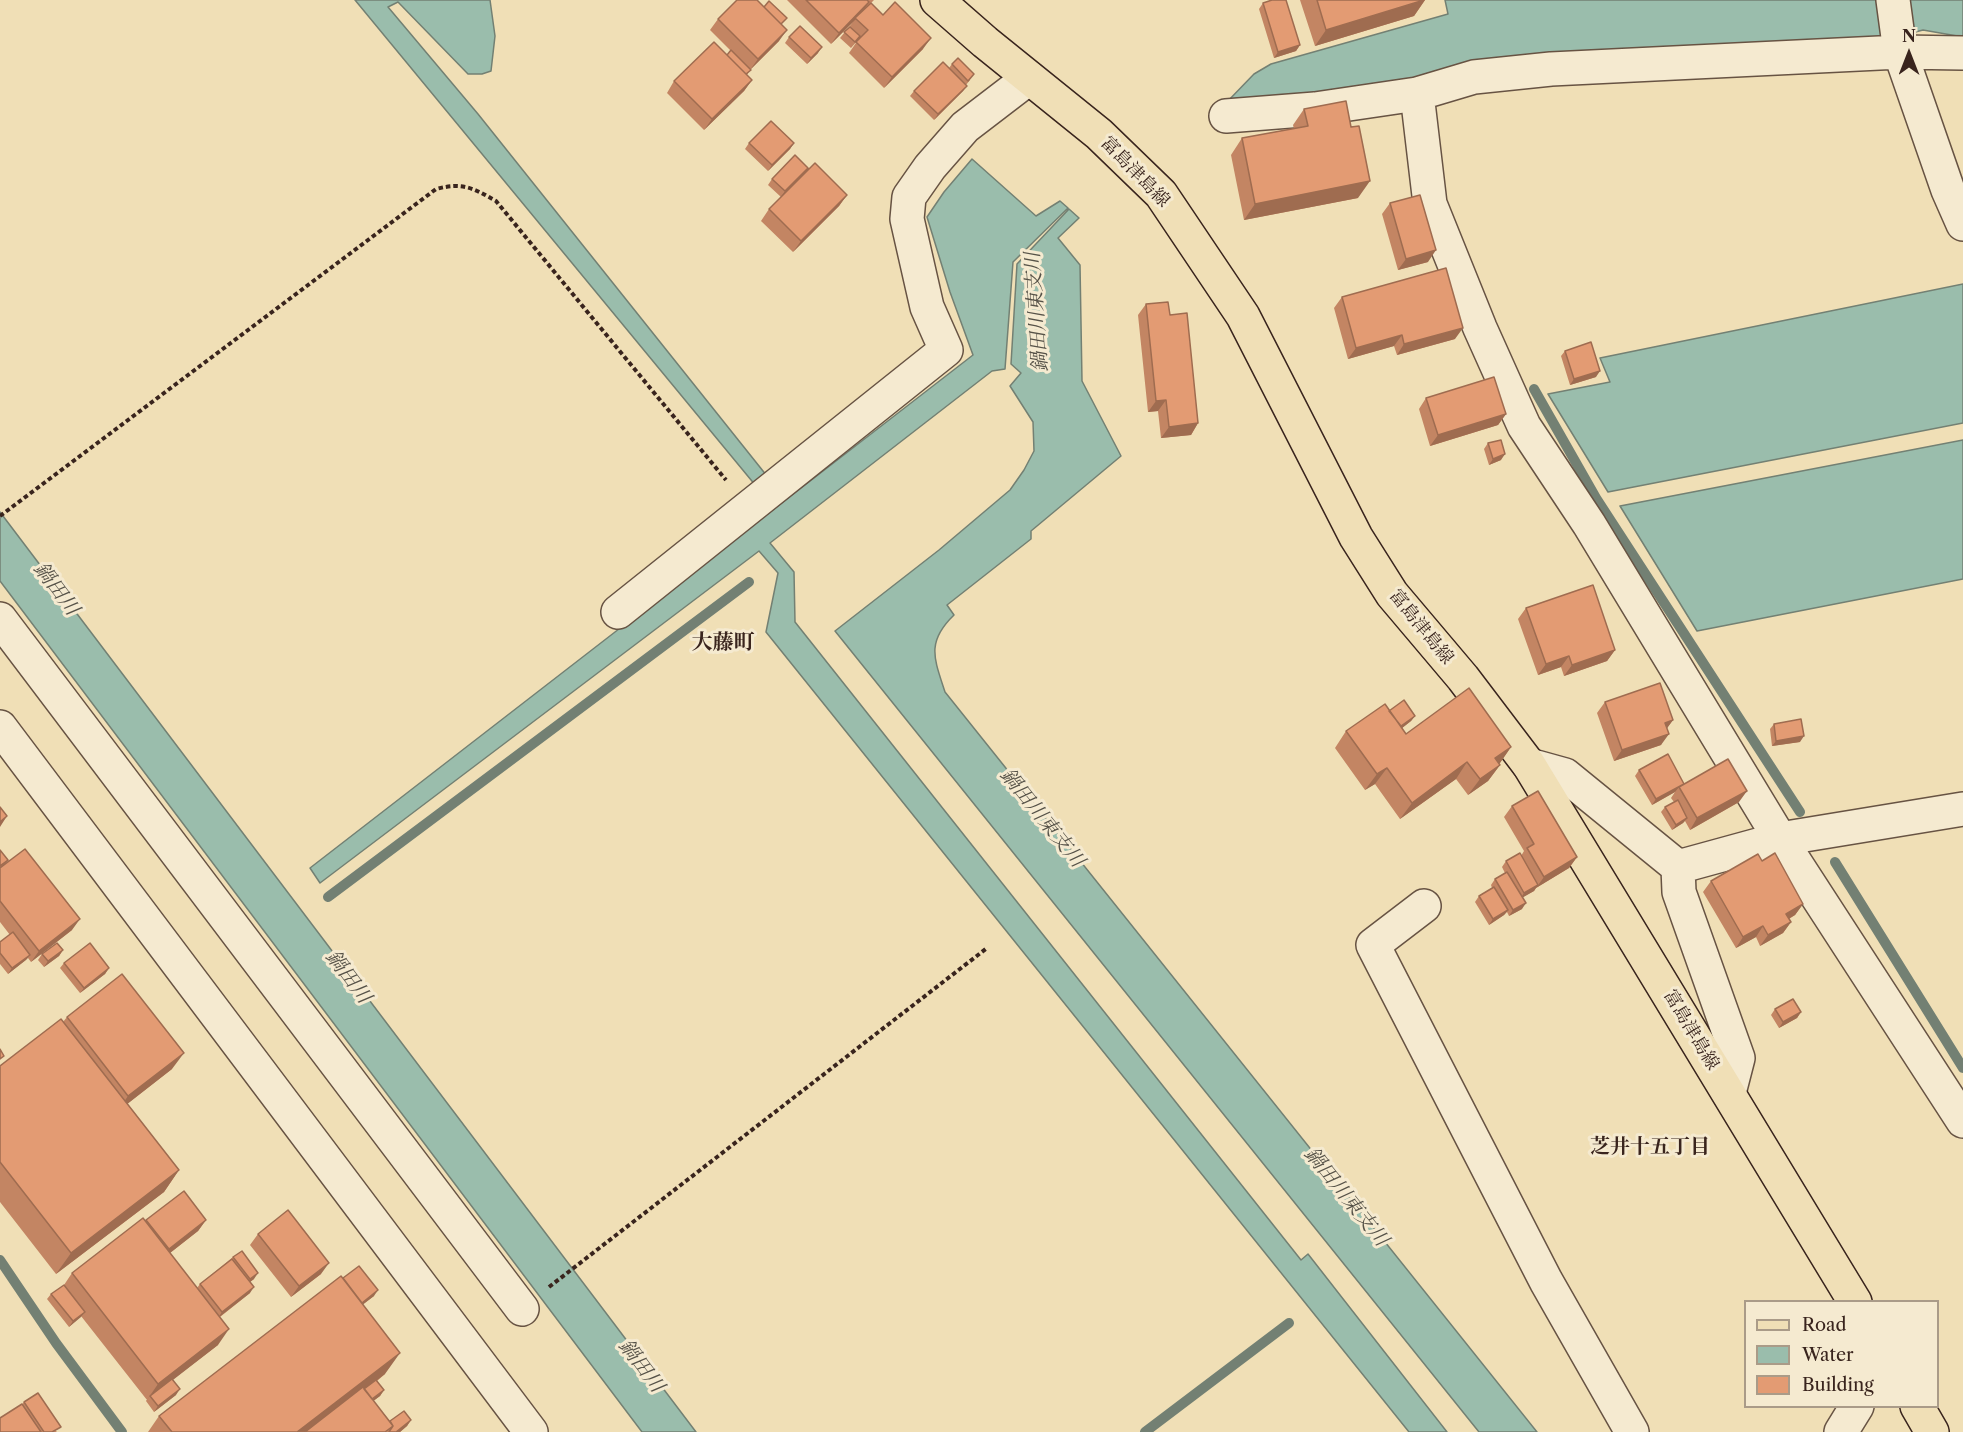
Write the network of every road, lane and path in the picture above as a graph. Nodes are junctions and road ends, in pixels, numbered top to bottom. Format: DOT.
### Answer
graph roads {
  1 [pos="937,0"];
  2 [pos="1893,0"];
  3 [pos="1900,52"];
  4 [pos="1963,53"];
  5 [pos="1029,78"];
  6 [pos="1417,94"];
  7 [pos="1226,116"];
  8 [pos="1963,224"];
  9 [pos="728,482"];
  10 [pos="0,516"];
  11 [pos="618,612"];
  12 [pos="0,619"];
  13 [pos="0,727"];
  14 [pos="1529,765"];
  15 [pos="1963,809"];
  16 [pos="1780,839"];
  17 [pos="1678,867"];
  18 [pos="1424,906"];
  19 [pos="987,948"];
  20 [pos="1730,1093"];
  21 [pos="1963,1121"];
  22 [pos="1854,1300"];
  23 [pos="532,1301"];
  24 [pos="1856,1408"];
  25 [pos="1918,1408"];
  26 [pos="531,1432"];
  27 [pos="1632,1432"];
  28 [pos="1841,1432"];
  29 [pos="1932,1432"];
  1 -- 5 [label="main road, 富島津島線"];
  2 -- 3 [label="street"];
  3 -- 4 [label="street"];
  3 -- 6 [label="street"];
  3 -- 8 [label="street"];
  5 -- 11 [label="street"];
  5 -- 14 [label="main road, 富島津島線"];
  6 -- 7 [label="street"];
  6 -- 16 [label="street"];
  9 -- 10 [label="path"];
  12 -- 23 [label="street"];
  13 -- 26 [label="street"];
  14 -- 17 [label="street"];
  14 -- 20 [label="main road, 富島津島線"];
  15 -- 16 [label="street"];
  16 -- 17 [label="street"];
  16 -- 21 [label="street"];
  17 -- 20 [label="street"];
  18 -- 27 [label="street"];
  19 -- 23 [label="path"];
  20 -- 22 [label="main road, 富島津島線"];
  24 -- 28 [label="street"];
  25 -- 29 [label="main road"];
}
